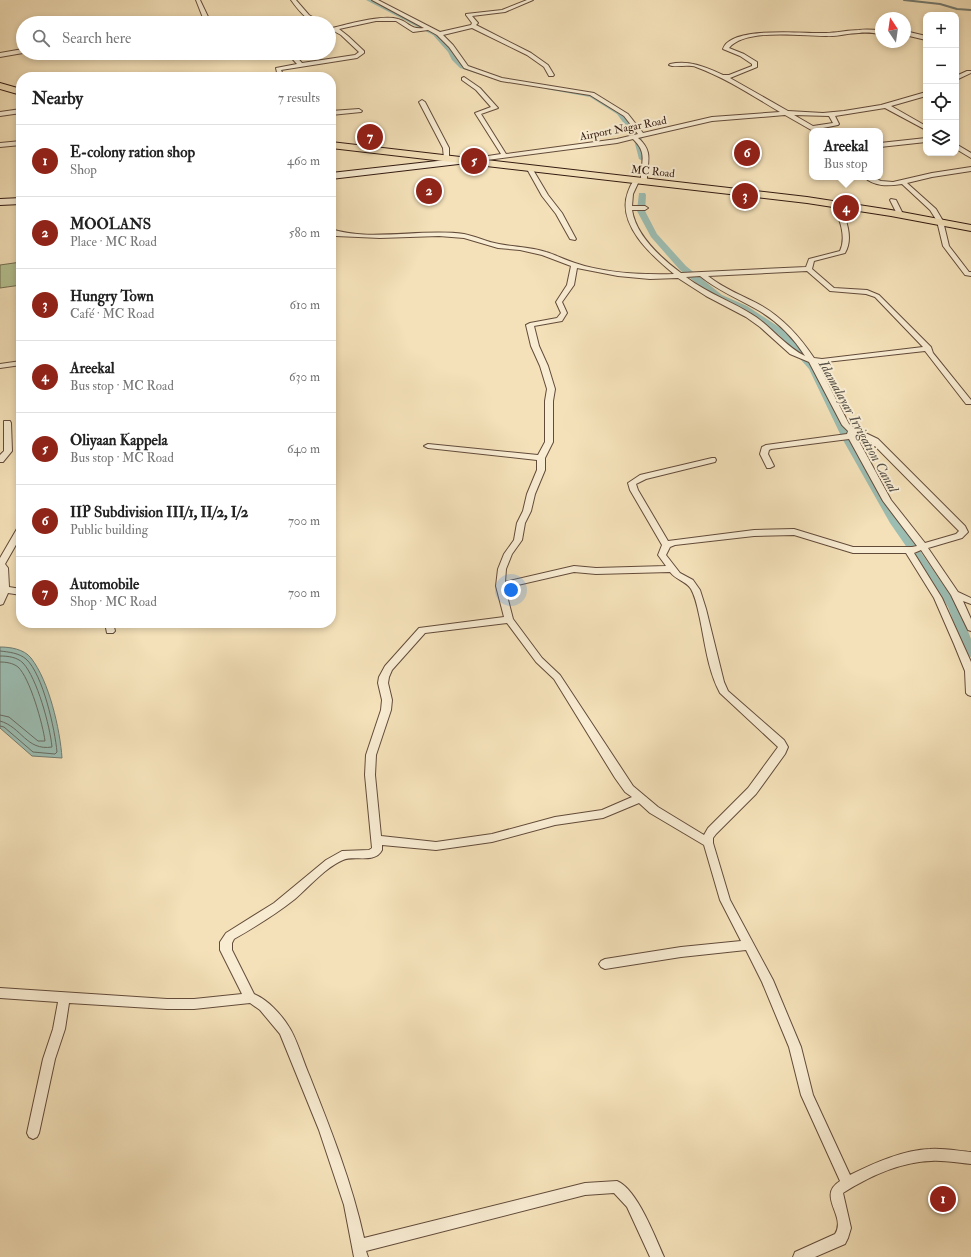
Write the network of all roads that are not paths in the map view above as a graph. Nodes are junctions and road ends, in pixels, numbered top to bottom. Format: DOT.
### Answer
graph roads {
  1 [pos="198,0"];
  2 [pos="293,0"];
  3 [pos="374,0"];
  4 [pos="531,0"];
  5 [pos="205,16"];
  6 [pos="307,16"];
  7 [pos="473,26"];
  8 [pos="336,28"];
  9 [pos="430,29"];
  10 [pos="336,31"];
  11 [pos="875,32"];
  12 [pos="439,34"];
  13 [pos="911,34"];
  14 [pos="923,37"];
  15 [pos="16,52"];
  16 [pos="0,55"];
  17 [pos="296,60"];
  18 [pos="335,60"];
  19 [pos="336,60"];
  20 [pos="672,65"];
  21 [pos="301,66"];
  22 [pos="959,70"];
  23 [pos="279,72"];
  24 [pos="970,72"];
  25 [pos="552,75"];
  26 [pos="725,77"];
  27 [pos="959,77"];
  28 [pos="464,79"];
  29 [pos="0,86"];
  30 [pos="16,91"];
  31 [pos="923,95"];
  32 [pos="422,102"];
  33 [pos="886,106"];
  34 [pos="359,111"];
  35 [pos="16,112"];
  36 [pos="336,113"];
  37 [pos="785,113"];
  38 [pos="0,114"];
  39 [pos="831,114"];
  40 [pos="923,126"];
  41 [pos="811,128"];
  42 [pos="822,128"];
  43 [pos="641,135"];
  44 [pos="637,140"];
  45 [pos="923,140"];
  46 [pos="16,143"];
  47 [pos="0,145"];
  48 [pos="883,145"];
  49 [pos="336,146"];
  50 [pos="959,148"];
  51 [pos="504,155"];
  52 [pos="971,156"];
  53 [pos="447,159"];
  54 [pos="464,160"];
  55 [pos="530,169"];
  56 [pos="971,169"];
  57 [pos="336,175"];
  58 [pos="872,180"];
  59 [pos="640,182"];
  60 [pos="901,182"];
  61 [pos="893,200"];
  62 [pos="16,201"];
  63 [pos="0,202"];
  64 [pos="836,204"];
  65 [pos="629,208"];
  66 [pos="645,208"];
  67 [pos="900,214"];
  68 [pos="940,221"];
  69 [pos="971,228"];
  70 [pos="336,234"];
  71 [pos="574,239"];
  72 [pos="574,265"];
  73 [pos="809,269"];
  74 [pos="700,274"];
  75 [pos="971,274"];
  76 [pos="681,276"];
  77 [pos="928,349"];
  78 [pos="810,360"];
  79 [pos="16,364"];
  80 [pos="0,366"];
  81 [pos="970,402"];
  82 [pos="7,423"];
  83 [pos="851,433"];
  84 [pos="428,446"];
  85 [pos="541,458"];
  86 [pos="0,460"];
  87 [pos="712,460"];
  88 [pos="770,466"];
  89 [pos="968,532"];
  90 [pos="16,538"];
  91 [pos="666,545"];
  92 [pos="923,547"];
  93 [pos="912,550"];
  94 [pos="672,569"];
  95 [pos="500,586"];
  96 [pos="5,589"];
  97 [pos="16,591"];
  98 [pos="955,594"];
  99 [pos="971,601"];
  100 [pos="0,602"];
  101 [pos="509,620"];
  102 [pos="971,628"];
  103 [pos="970,683"];
  104 [pos="971,693"];
  105 [pos="640,798"];
  106 [pos="376,840"];
  107 [pos="708,843"];
  108 [pos="748,945"];
  109 [pos="606,964"];
  110 [pos="0,993"];
  111 [pos="64,998"];
  112 [pos="250,998"];
  113 [pos="33,1133"];
  114 [pos="971,1158"];
  115 [pos="847,1183"];
  116 [pos="360,1251"];
  117 [pos="657,1257"];
  118 [pos="800,1257"];
  1 -- 5 [label="street"];
  2 -- 6 [label="street"];
  3 -- 9 [label="street"];
  4 -- 7 [label="street"];
  7 -- 12 [label="street"];
  7 -- 25 [label="street"];
  8 -- 9 [label="street"];
  9 -- 12 [label="street"];
  10 -- 19 [label="street"];
  11 -- 26 [label="street"];
  12 -- 43 [label="street"];
  13 -- 14 [label="street"];
  15 -- 16 [label="street"];
  17 -- 21 [label="street"];
  18 -- 21 [label="street"];
  20 -- 26 [label="street"];
  21 -- 23 [label="street"];
  22 -- 24 [label="street"];
  24 -- 27 [label="street"];
  26 -- 37 [label="street"];
  28 -- 51 [label="street"];
  29 -- 30 [label="main road"];
  31 -- 33 [label="street, Airport Nagar Road"];
  32 -- 53 [label="street"];
  33 -- 39 [label="street, Airport Nagar Road"];
  33 -- 40 [label="street"];
  34 -- 36 [label="street"];
  35 -- 38 [label="street"];
  37 -- 39 [label="street, Airport Nagar Road"];
  37 -- 41 [label="street"];
  37 -- 43 [label="street, Airport Nagar Road"];
  39 -- 42 [label="street"];
  43 -- 44 [label="street, Airport Nagar Road"];
  44 -- 51 [label="street, Airport Nagar Road"];
  44 -- 59 [label="street"];
  45 -- 48 [label="street"];
  46 -- 47 [label="street"];
  49 -- 53 [label="main road, MC Road"];
  50 -- 52 [label="street"];
  51 -- 54 [label="street, Airport Nagar Road"];
  53 -- 54 [label="main road, MC Road"];
  54 -- 55 [label="main road, MC Road"];
  54 -- 57 [label="main road"];
  55 -- 59 [label="main road, MC Road"];
  55 -- 71 [label="street"];
  56 -- 60 [label="street"];
  58 -- 60 [label="street"];
  59 -- 64 [label="main road, MC Road"];
  59 -- 65 [label="street"];
  60 -- 68 [label="street"];
  61 -- 67 [label="street"];
  62 -- 63 [label="main road"];
  64 -- 67 [label="main road, MC Road"];
  64 -- 73 [label="street"];
  65 -- 66 [label="street"];
  65 -- 76 [label="street"];
  67 -- 68 [label="main road, MC Road"];
  68 -- 69 [label="main road, MC Road"];
  68 -- 75 [label="street"];
  70 -- 72 [label="street"];
  72 -- 76 [label="street"];
  72 -- 85 [label="street"];
  73 -- 74 [label="street"];
  73 -- 77 [label="street"];
  74 -- 76 [label="street"];
  74 -- 78 [label="street"];
  76 -- 78 [label="street"];
  77 -- 78 [label="street"];
  77 -- 81 [label="street"];
  78 -- 83 [label="street"];
  79 -- 80 [label="street"];
  82 -- 86 [label="street"];
  83 -- 88 [label="street"];
  83 -- 89 [label="street"];
  83 -- 92 [label="street"];
  84 -- 85 [label="street"];
  85 -- 95 [label="street"];
  87 -- 91 [label="street"];
  89 -- 92 [label="street"];
  90 -- 96 [label="street"];
  91 -- 93 [label="street"];
  91 -- 94 [label="street"];
  92 -- 93 [label="street"];
  92 -- 98 [label="street"];
  93 -- 103 [label="street"];
  94 -- 95 [label="street"];
  94 -- 107 [label="street"];
  95 -- 101 [label="street"];
  96 -- 97 [label="street"];
  96 -- 100 [label="street"];
  98 -- 99 [label="street"];
  98 -- 102 [label="street"];
  101 -- 105 [label="street"];
  101 -- 106 [label="street"];
  103 -- 104 [label="street"];
  105 -- 106 [label="street"];
  105 -- 107 [label="street"];
  106 -- 112 [label="street"];
  107 -- 108 [label="street"];
  108 -- 109 [label="street"];
  108 -- 115 [label="street"];
  110 -- 111 [label="street"];
  111 -- 112 [label="street"];
  111 -- 113 [label="street"];
  112 -- 116 [label="street"];
  114 -- 115 [label="street"];
  115 -- 118 [label="street"];
  116 -- 117 [label="street"];
}
